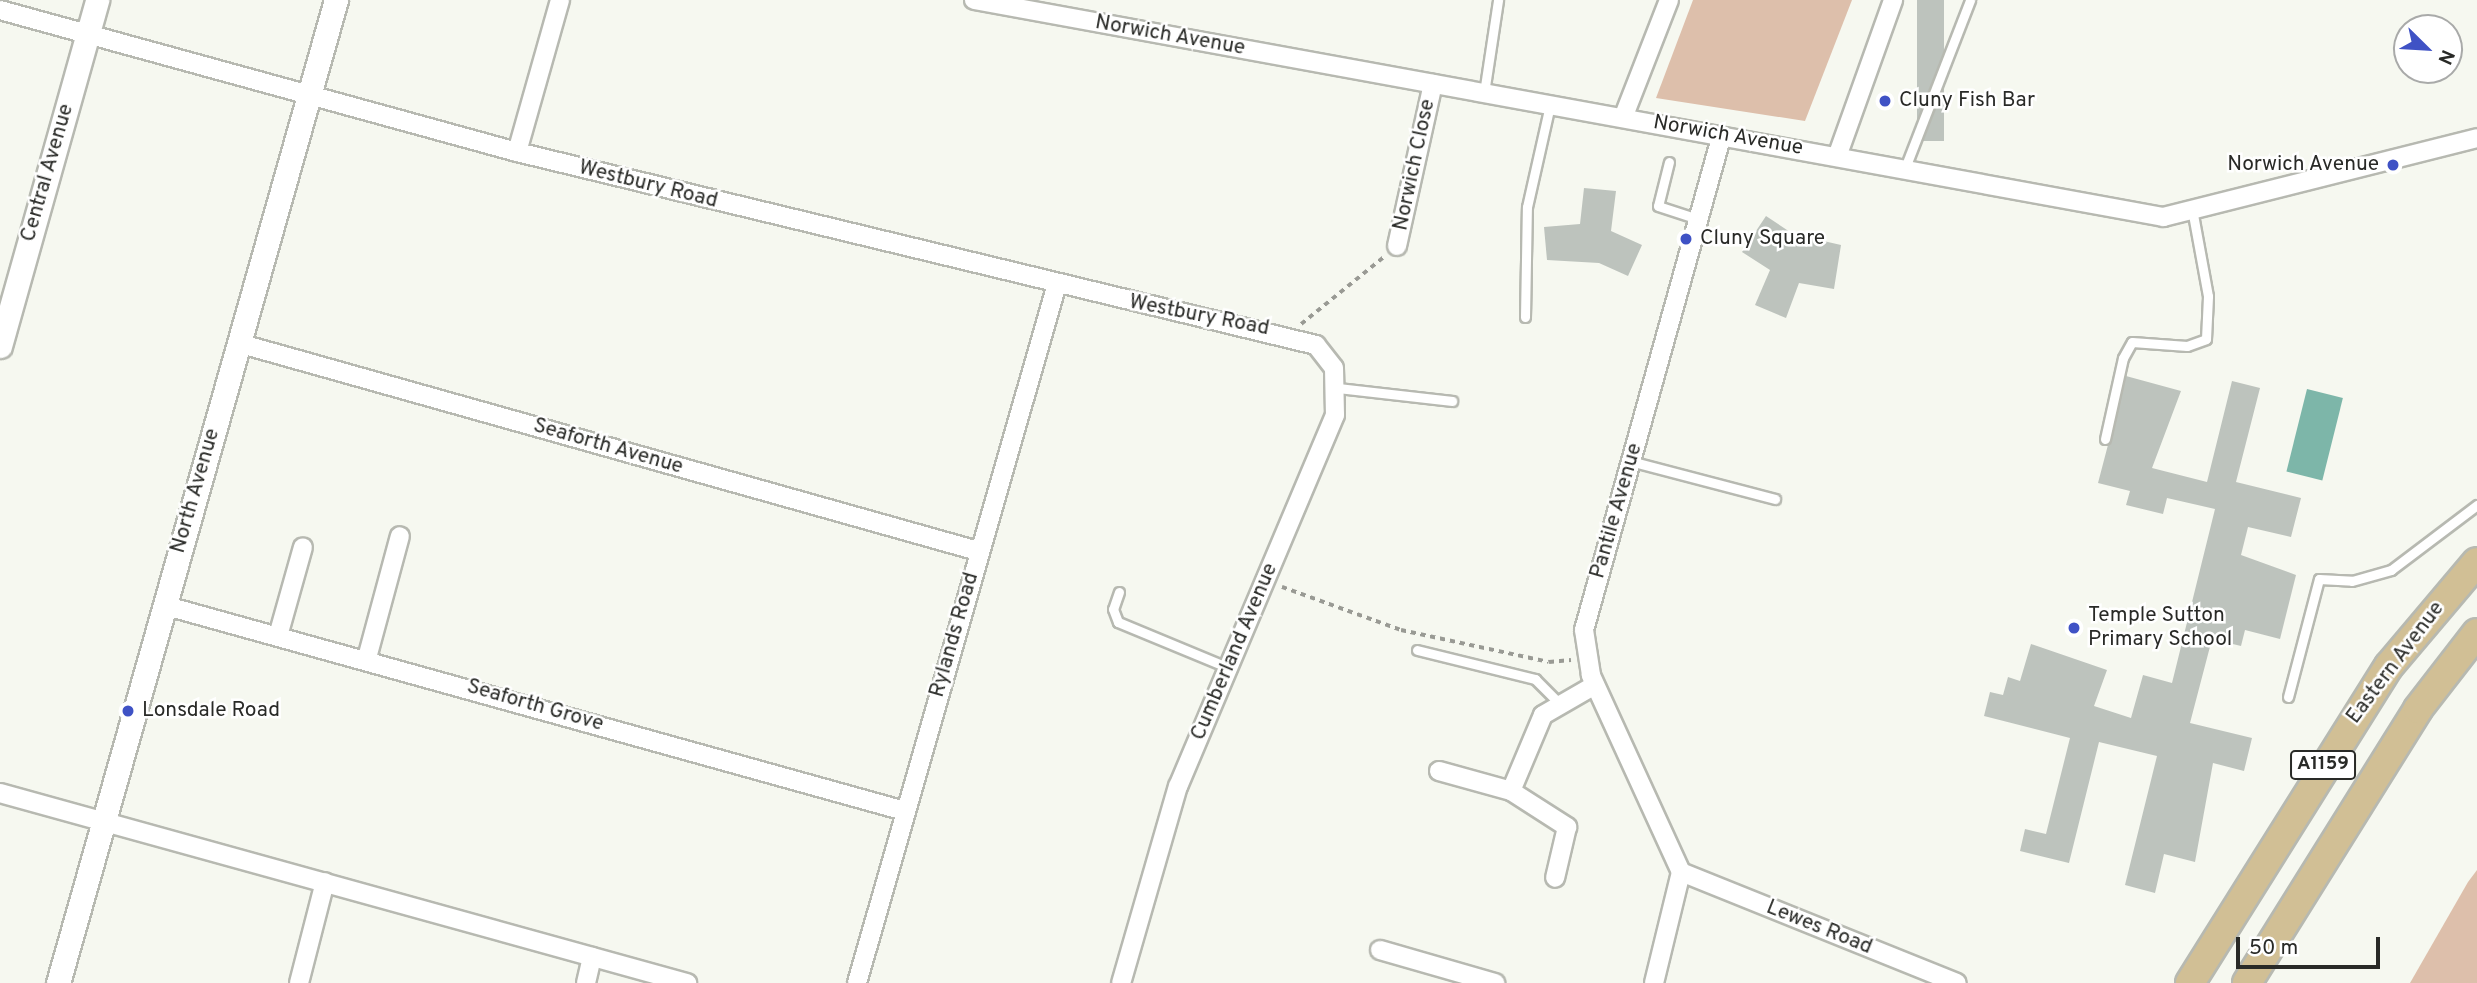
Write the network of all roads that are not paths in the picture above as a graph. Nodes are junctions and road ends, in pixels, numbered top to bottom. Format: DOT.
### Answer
graph roads {
  1 [pos="97,0"];
  2 [pos="336,0"];
  3 [pos="560,0"];
  4 [pos="974,0"];
  5 [pos="1498,0"];
  6 [pos="1669,0"];
  7 [pos="1894,0"];
  8 [pos="1970,0"];
  9 [pos="0,10"];
  10 [pos="87,34"];
  11 [pos="1433,84"];
  12 [pos="1483,93"];
  13 [pos="309,96"];
  14 [pos="1550,105"];
  15 [pos="1623,118"];
  16 [pos="1721,138"];
  17 [pos="2477,138"];
  18 [pos="517,152"];
  19 [pos="1839,154"];
  20 [pos="1669,162"];
  21 [pos="1905,168"];
  22 [pos="2192,209"];
  23 [pos="1698,219"];
  24 [pos="1397,246"];
  25 [pos="1056,287"];
  26 [pos="1525,317"];
  27 [pos="1294,335"];
  28 [pos="238,344"];
  29 [pos="0,346"];
  30 [pos="1338,388"];
  31 [pos="1452,401"];
  32 [pos="2105,439"];
  33 [pos="1630,461"];
  34 [pos="1775,499"];
  35 [pos="2477,505"];
  36 [pos="400,536"];
  37 [pos="303,547"];
  38 [pos="978,551"];
  39 [pos="2477,562"];
  40 [pos="1119,592"];
  41 [pos="163,606"];
  42 [pos="2477,633"];
  43 [pos="278,636"];
  44 [pos="1417,650"];
  45 [pos="367,658"];
  46 [pos="1229,668"];
  47 [pos="1595,685"];
  48 [pos="2288,696"];
  49 [pos="1558,702"];
  50 [pos="1439,771"];
  51 [pos="1511,791"];
  52 [pos="0,793"];
  53 [pos="905,811"];
  54 [pos="103,821"];
  55 [pos="1681,872"];
  56 [pos="1555,878"];
  57 [pos="325,882"];
  58 [pos="1380,950"];
  59 [pos="592,957"];
  60 [pos="58,983"];
  61 [pos="299,983"];
  62 [pos="586,983"];
  63 [pos="687,983"];
  64 [pos="857,983"];
  65 [pos="1121,983"];
  66 [pos="1495,983"];
  67 [pos="1654,983"];
  68 [pos="1957,983"];
  69 [pos="2190,983"];
  70 [pos="2247,983"];
  1 -- 10 [label="street, Central Avenue"];
  2 -- 13 [label="street, North Avenue"];
  3 -- 18 [label="street"];
  4 -- 11 [label="street, Norwich Avenue"];
  5 -- 12 [label="lane"];
  6 -- 15 [label="street"];
  7 -- 19 [label="street"];
  8 -- 21 [label="lane"];
  9 -- 10 [label="street, Westbury Road"];
  10 -- 13 [label="street, Westbury Road"];
  10 -- 29 [label="street, Central Avenue"];
  11 -- 12 [label="street, Norwich Avenue"];
  11 -- 24 [label="street, Norwich Close"];
  12 -- 14 [label="street, Norwich Avenue"];
  13 -- 18 [label="street, Westbury Road"];
  13 -- 28 [label="street, North Avenue"];
  14 -- 15 [label="street, Norwich Avenue"];
  14 -- 26 [label="lane"];
  15 -- 16 [label="street, Norwich Avenue"];
  16 -- 19 [label="street, Norwich Avenue"];
  16 -- 23 [label="street, Pantile Avenue"];
  17 -- 22 [label="street, Norwich Avenue"];
  18 -- 25 [label="street, Westbury Road"];
  19 -- 21 [label="street, Norwich Avenue"];
  20 -- 23 [label="lane"];
  21 -- 22 [label="street, Norwich Avenue"];
  22 -- 32 [label="lane"];
  23 -- 33 [label="street, Pantile Avenue"];
  25 -- 27 [label="street, Westbury Road"];
  25 -- 38 [label="street, Rylands Road"];
  27 -- 30 [label="street, Cumberland Avenue"];
  28 -- 38 [label="street, Seaforth Avenue"];
  28 -- 41 [label="street, North Avenue"];
  30 -- 31 [label="lane"];
  30 -- 46 [label="street, Cumberland Avenue"];
  33 -- 34 [label="lane"];
  33 -- 47 [label="street, Pantile Avenue"];
  35 -- 48 [label="lane"];
  36 -- 45 [label="street"];
  37 -- 43 [label="street"];
  38 -- 53 [label="street, Rylands Road"];
  39 -- 69 [label="main road, Eastern Avenue / A1159"];
  40 -- 46 [label="lane"];
  41 -- 43 [label="street, Seaforth Grove"];
  41 -- 54 [label="street, North Avenue"];
  42 -- 70 [label="main road, A1159"];
  43 -- 45 [label="street, Seaforth Grove"];
  44 -- 49 [label="lane"];
  45 -- 53 [label="street, Seaforth Grove"];
  46 -- 65 [label="street, Cumberland Avenue"];
  47 -- 49 [label="street"];
  47 -- 55 [label="street, Pantile Avenue"];
  49 -- 51 [label="street"];
  50 -- 51 [label="street"];
  51 -- 56 [label="street"];
  52 -- 54 [label="street"];
  53 -- 64 [label="street, Rylands Road"];
  54 -- 57 [label="street"];
  54 -- 60 [label="street, North Avenue"];
  55 -- 67 [label="street"];
  55 -- 68 [label="street, Lewes Road"];
  57 -- 59 [label="street"];
  57 -- 61 [label="street"];
  58 -- 66 [label="street"];
  59 -- 62 [label="street"];
  59 -- 63 [label="street"];
}
